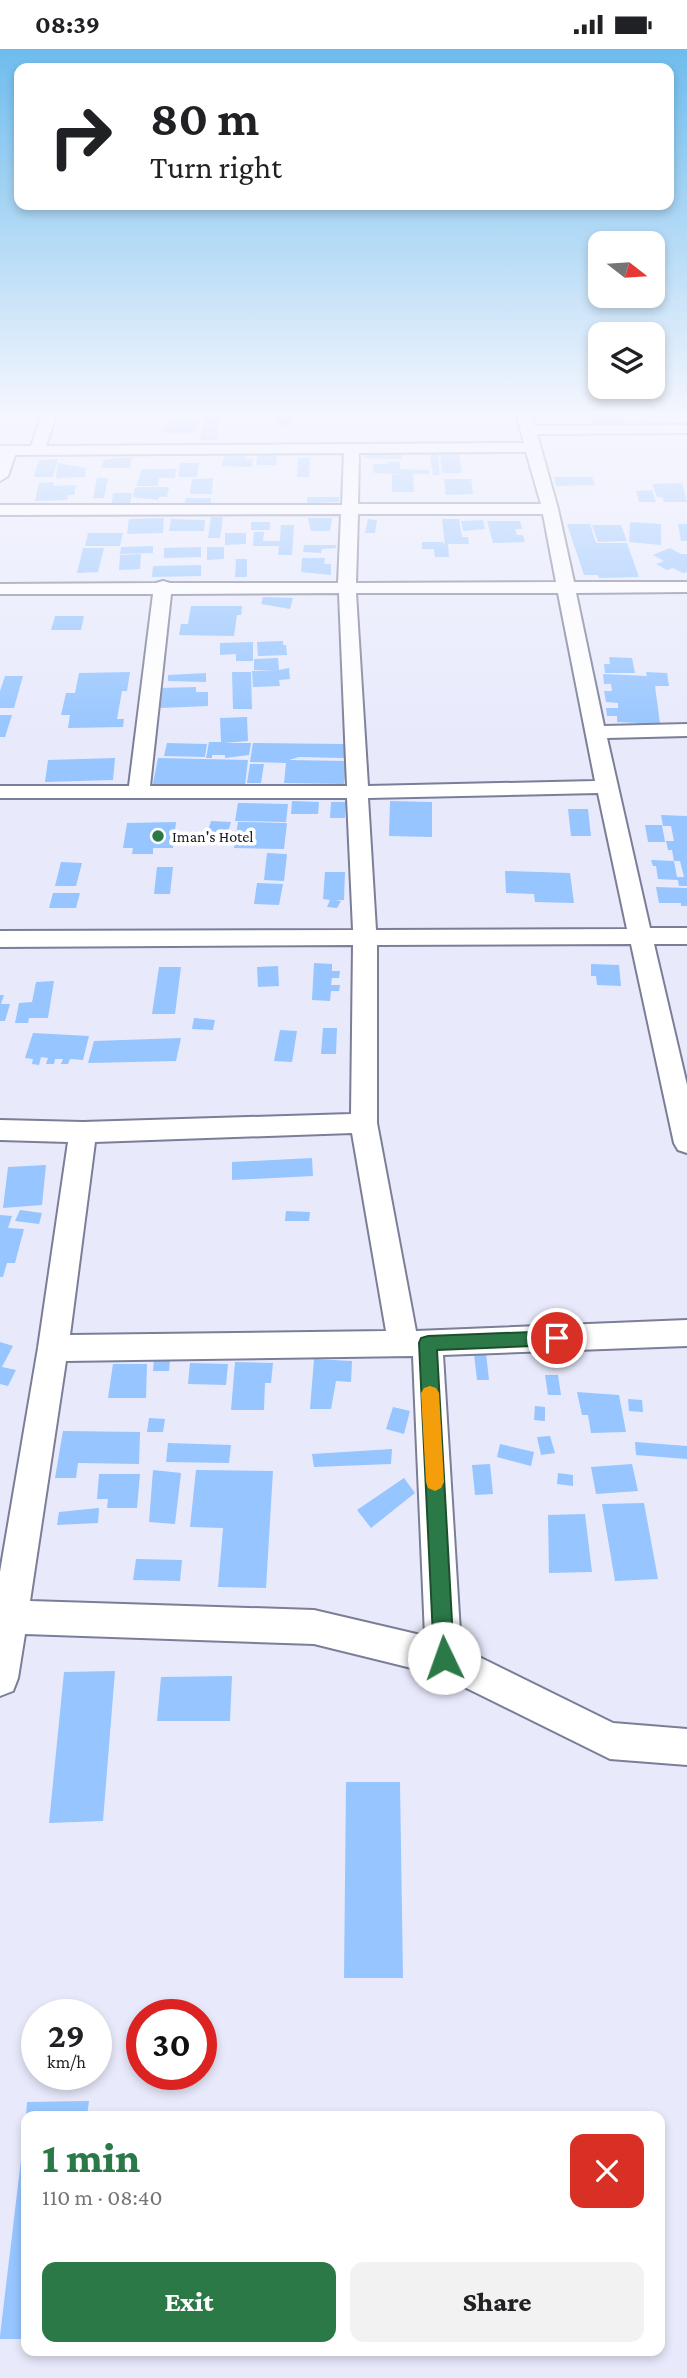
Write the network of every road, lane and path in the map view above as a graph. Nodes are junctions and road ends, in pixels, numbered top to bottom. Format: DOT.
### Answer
graph roads {
  1 [pos="349,521"];
  2 [pos="552,521"];
  3 [pos="163,586"];
  4 [pos="347,587"];
  5 [pos="687,587"];
  6 [pos="564,588"];
  7 [pos="0,589"];
  8 [pos="687,730"];
  9 [pos="596,732"];
  10 [pos="607,787"];
  11 [pos="0,792"];
  12 [pos="139,792"];
  13 [pos="357,792"];
  14 [pos="642,936"];
  15 [pos="687,936"];
  16 [pos="365,938"];
  17 [pos="0,939"];
  18 [pos="364,1123"];
  19 [pos="0,1130"];
  20 [pos="83,1132"];
  21 [pos="687,1143"];
  22 [pos="687,1333"];
  23 [pos="415,1344"];
  24 [pos="53,1348"];
  25 [pos="10,1617"];
  26 [pos="444,1658"];
  27 [pos="0,1678"];
  28 [pos="687,1747"];
  1 -- 4 [label="street"];
  2 -- 6 [label="street"];
  3 -- 4 [label="street"];
  3 -- 7 [label="street"];
  3 -- 12 [label="street"];
  4 -- 6 [label="street"];
  4 -- 13 [label="street"];
  5 -- 6 [label="street"];
  6 -- 9 [label="street"];
  8 -- 9 [label="street"];
  9 -- 10 [label="street"];
  10 -- 13 [label="street"];
  10 -- 14 [label="street"];
  11 -- 12 [label="street"];
  12 -- 13 [label="street"];
  13 -- 16 [label="street"];
  14 -- 15 [label="street"];
  14 -- 16 [label="street"];
  14 -- 21 [label="street"];
  16 -- 17 [label="street"];
  16 -- 18 [label="street"];
  18 -- 20 [label="street"];
  18 -- 23 [label="street"];
  19 -- 20 [label="street"];
  20 -- 24 [label="street"];
  22 -- 23 [label="street"];
  23 -- 24 [label="street"];
  23 -- 26 [label="street"];
  24 -- 25 [label="street"];
  25 -- 26 [label="street"];
  25 -- 27 [label="street"];
  26 -- 28 [label="street"];
}
